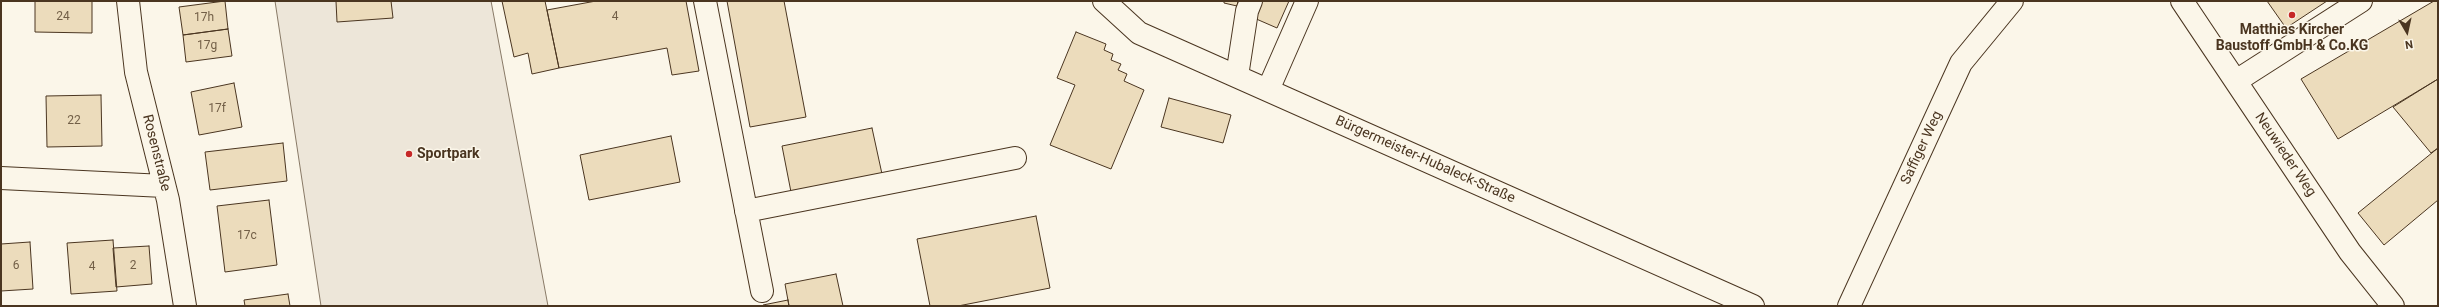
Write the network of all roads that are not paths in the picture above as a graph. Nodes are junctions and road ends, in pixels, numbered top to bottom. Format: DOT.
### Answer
graph roads {
  1 [pos="128,1"];
  2 [pos="705,1"];
  3 [pos="1104,1"];
  4 [pos="1251,1"];
  5 [pos="1307,1"];
  6 [pos="2012,1"];
  7 [pos="2182,1"];
  8 [pos="2361,1"];
  9 [pos="1237,76"];
  10 [pos="2236,81"];
  11 [pos="1268,90"];
  12 [pos="1015,158"];
  13 [pos="1,178"];
  14 [pos="164,186"];
  15 [pos="746,211"];
  16 [pos="762,291"];
  17 [pos="185,306"];
  18 [pos="1753,306"];
  19 [pos="1849,306"];
  20 [pos="2393,306"];
  1 -- 14 [label="street, Rosenstraße"];
  2 -- 15 [label="street"];
  3 -- 9 [label="street, Bürgermeister-Hubaleck-Straße"];
  4 -- 9 [label="street"];
  5 -- 11 [label="street"];
  6 -- 19 [label="street, Saffiger Weg"];
  7 -- 10 [label="street, Neuwieder Weg"];
  8 -- 10 [label="street"];
  9 -- 11 [label="street, Bürgermeister-Hubaleck-Straße"];
  10 -- 20 [label="street, Neuwieder Weg"];
  11 -- 18 [label="street, Bürgermeister-Hubaleck-Straße"];
  12 -- 15 [label="street"];
  13 -- 14 [label="street"];
  14 -- 17 [label="street, Rosenstraße"];
  15 -- 16 [label="street"];
}
